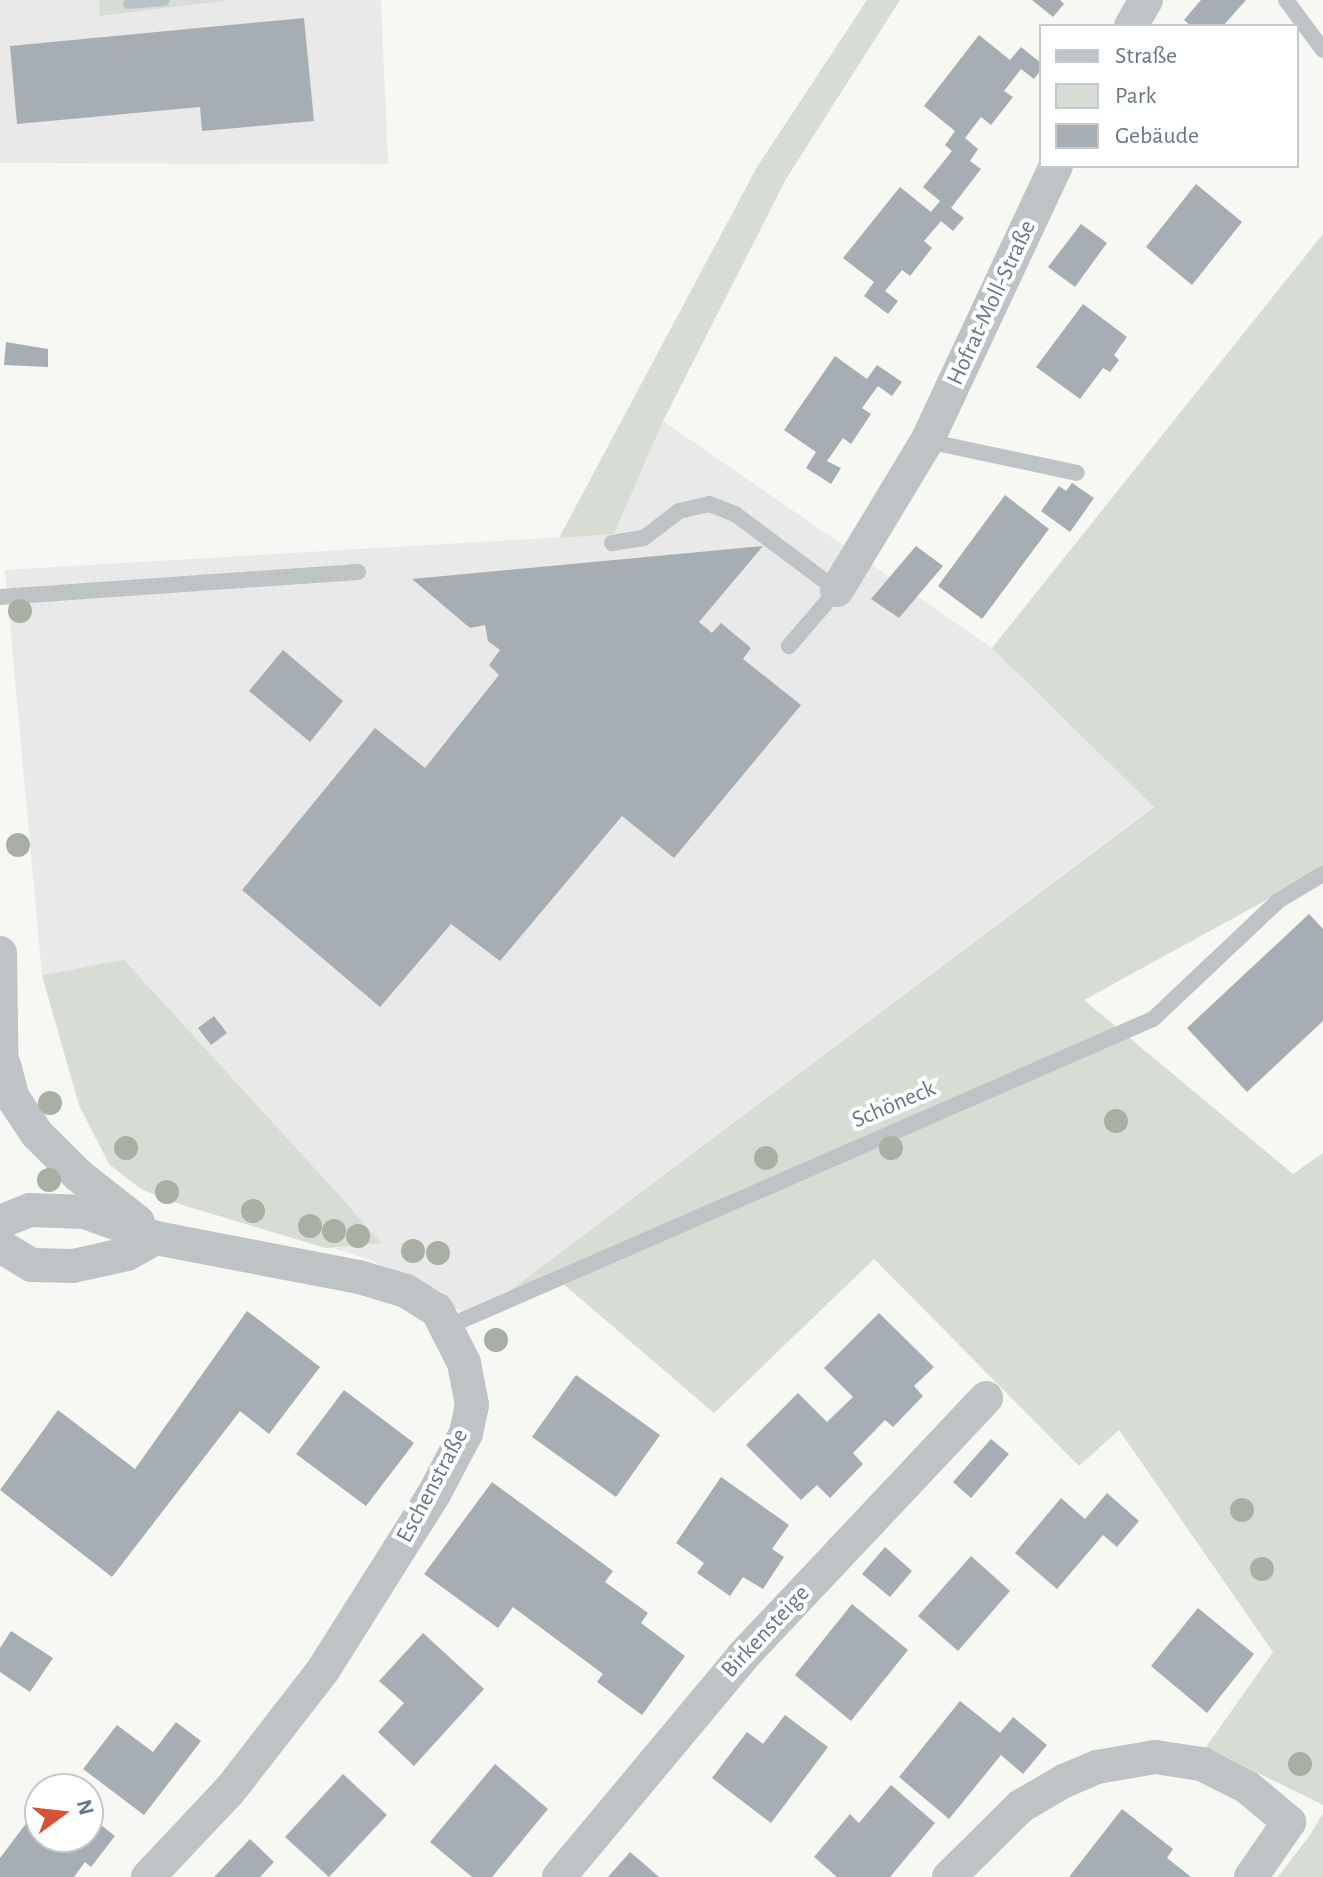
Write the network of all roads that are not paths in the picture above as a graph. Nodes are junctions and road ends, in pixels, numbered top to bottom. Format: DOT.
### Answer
graph roads {
  1 [pos="1146,0"];
  2 [pos="1286,0"];
  3 [pos="1132,24"];
  4 [pos="1323,50"];
  5 [pos="1055,168"];
  6 [pos="927,441"];
  7 [pos="1077,473"];
  8 [pos="612,543"];
  9 [pos="358,572"];
  10 [pos="837,590"];
  11 [pos="0,597"];
  12 [pos="789,646"];
  13 [pos="1323,874"];
  14 [pos="1,973"];
  15 [pos="4,1065"];
  16 [pos="0,1119"];
  17 [pos="0,1222"];
  18 [pos="156,1238"];
  19 [pos="0,1246"];
  20 [pos="449,1326"];
  21 [pos="986,1398"];
  22 [pos="148,1877"];
  23 [pos="559,1877"];
  24 [pos="949,1877"];
  25 [pos="1251,1877"];
  1 -- 3 [label="street"];
  2 -- 4 [label="lane"];
  5 -- 6 [label="street, Hofrat-Moll-Straße"];
  6 -- 7 [label="lane"];
  6 -- 10 [label="street, Hofrat-Moll-Straße"];
  8 -- 10 [label="lane"];
  9 -- 11 [label="lane"];
  10 -- 12 [label="lane"];
  13 -- 20 [label="lane, Schöneck"];
  14 -- 15 [label="street"];
  15 -- 16 [label="street"];
  15 -- 18 [label="street"];
  17 -- 18 [label="street, Eschenstraße"];
  18 -- 19 [label="street"];
  18 -- 20 [label="street, Eschenstraße"];
  20 -- 22 [label="street, Eschenstraße"];
  21 -- 23 [label="street, Birkensteige"];
  24 -- 25 [label="street"];
}
